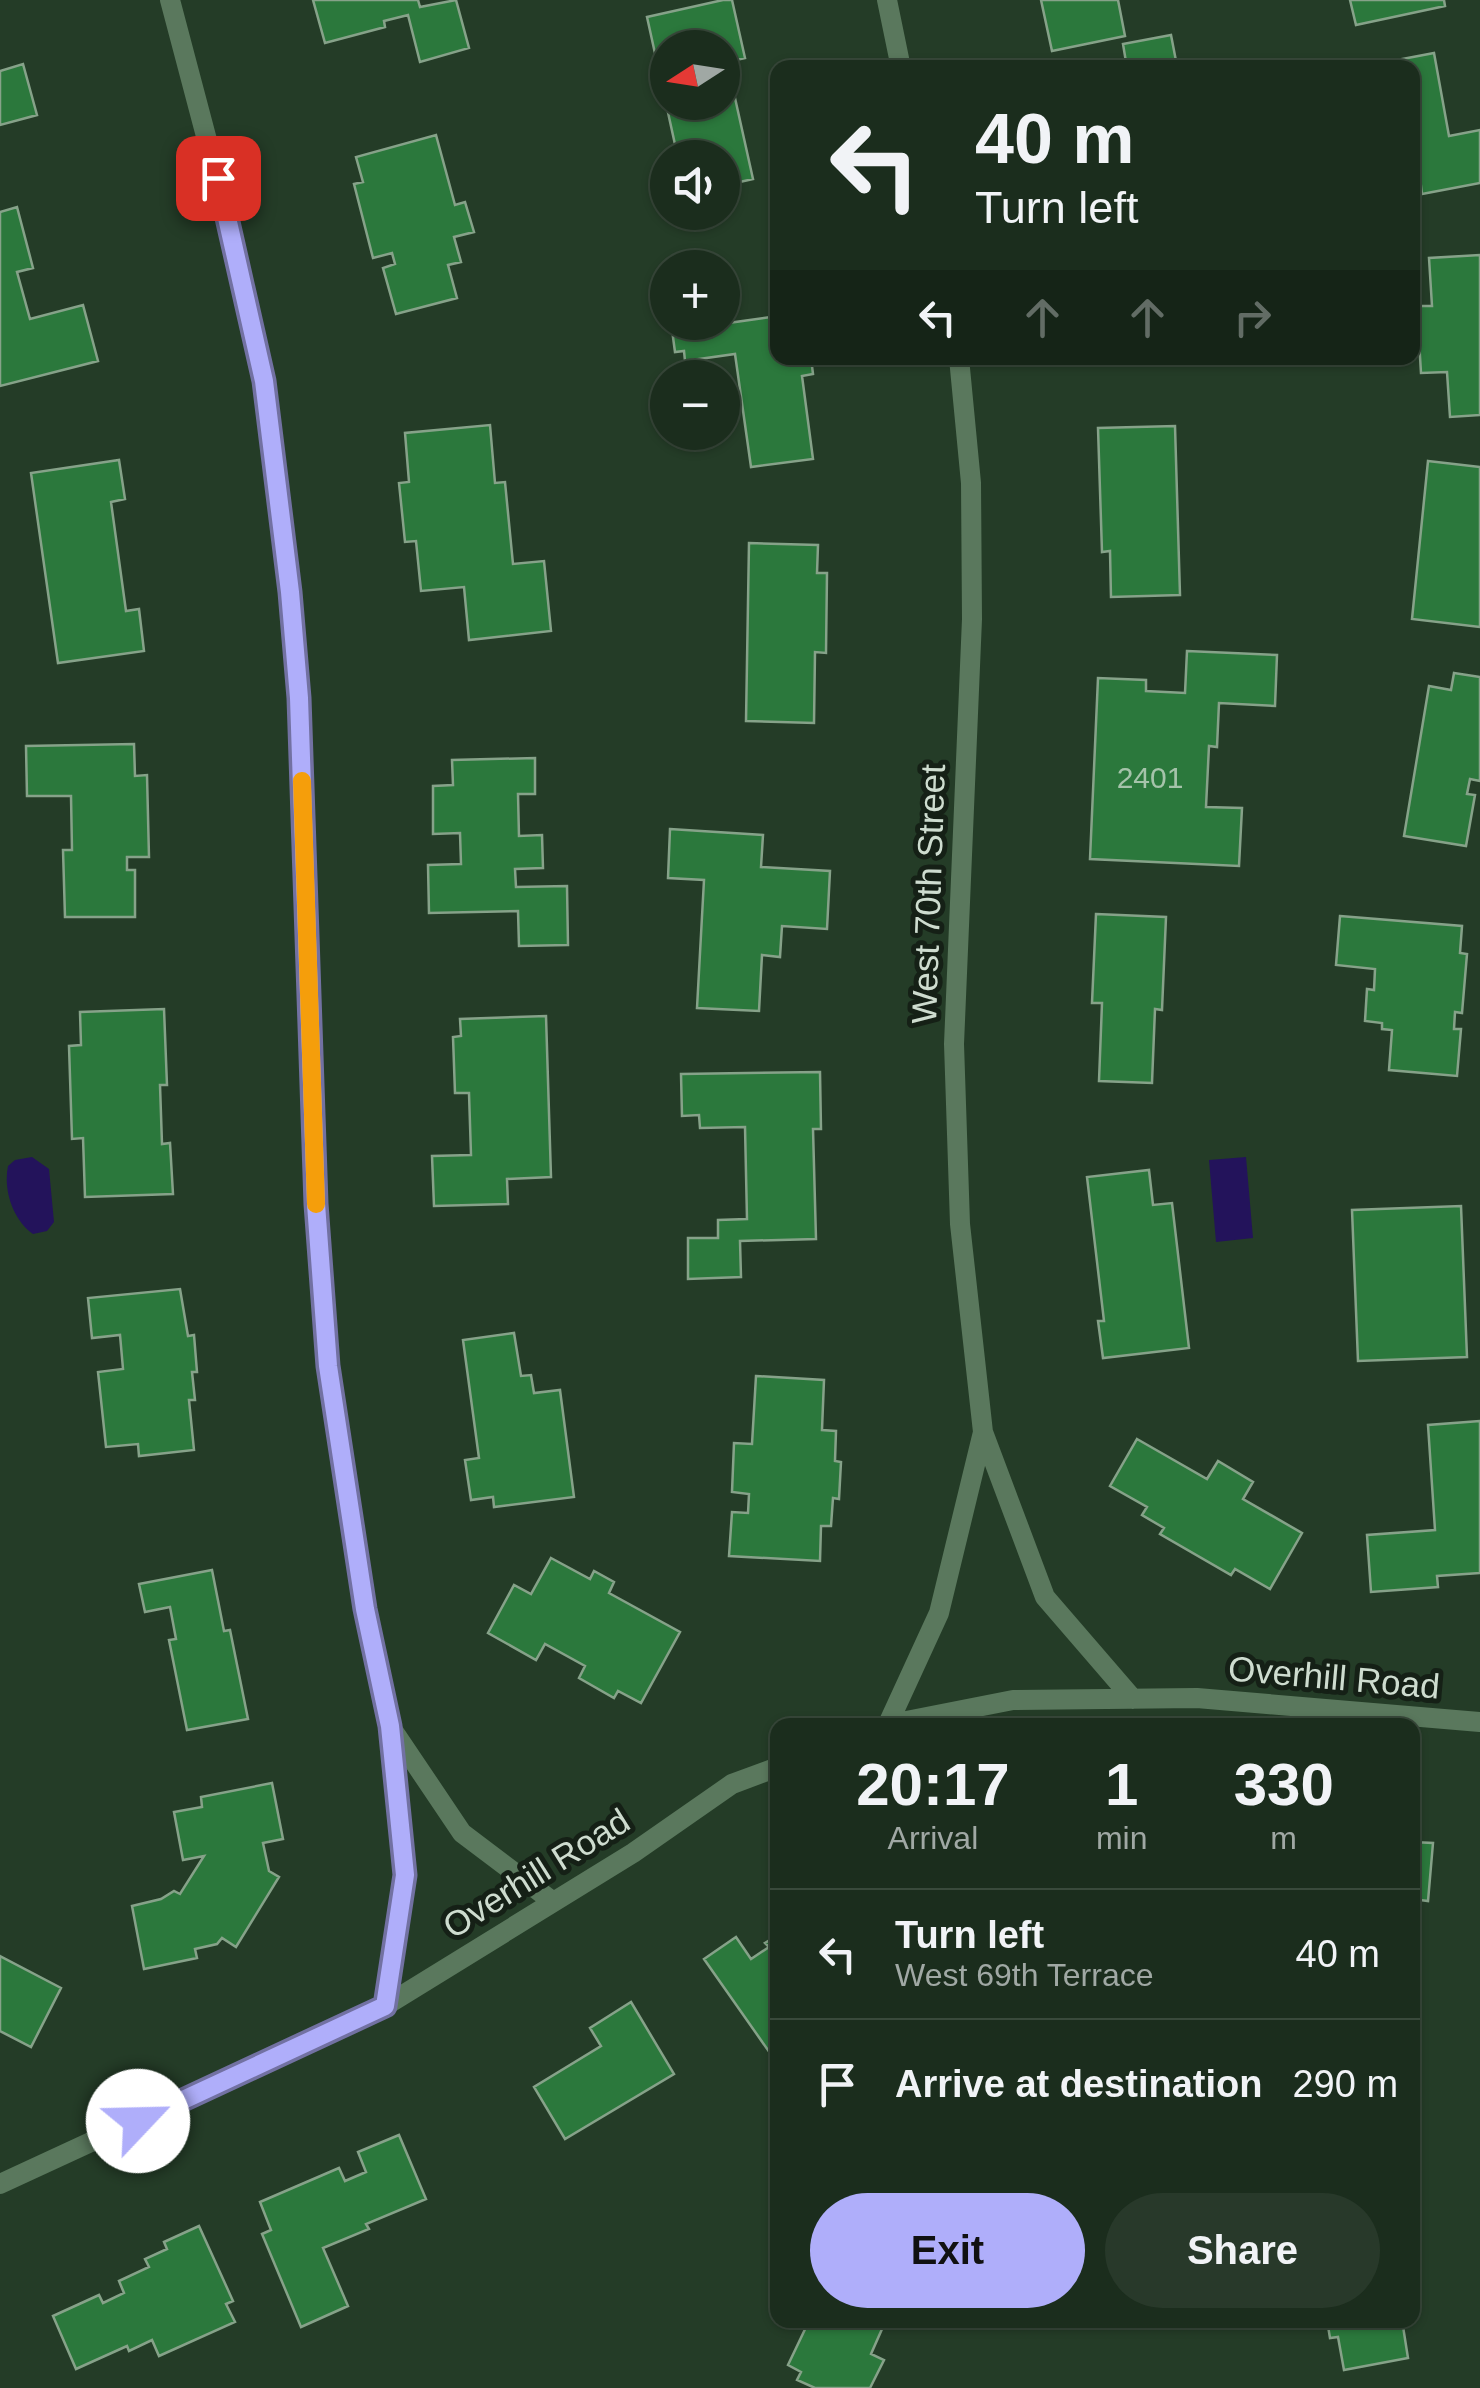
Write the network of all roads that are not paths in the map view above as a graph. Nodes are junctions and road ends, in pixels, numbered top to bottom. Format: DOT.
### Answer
graph roads {
  1 [pos="170,0"];
  2 [pos="886,0"];
  3 [pos="899,60"];
  4 [pos="960,365"];
  5 [pos="982,1432"];
  6 [pos="1132,1699"];
  7 [pos="890,1718"];
  8 [pos="918,1718"];
  9 [pos="1480,1722"];
  10 [pos="390,1726"];
  11 [pos="770,1770"];
  12 [pos="552,1901"];
  13 [pos="385,2006"];
  14 [pos="0,2184"];
  1 -- 10 [label="street"];
  2 -- 3 [label="street"];
  4 -- 5 [label="street, West 70th Street"];
  5 -- 6 [label="street, West 70th Street"];
  5 -- 7 [label="street, West 70th Street"];
  6 -- 8 [label="street, Overhill Road"];
  6 -- 9 [label="street, Overhill Road"];
  10 -- 12 [label="street"];
  10 -- 13 [label="street"];
  11 -- 12 [label="street, Overhill Road"];
  12 -- 13 [label="street, Overhill Road"];
  13 -- 14 [label="street, Overhill Road"];
}
